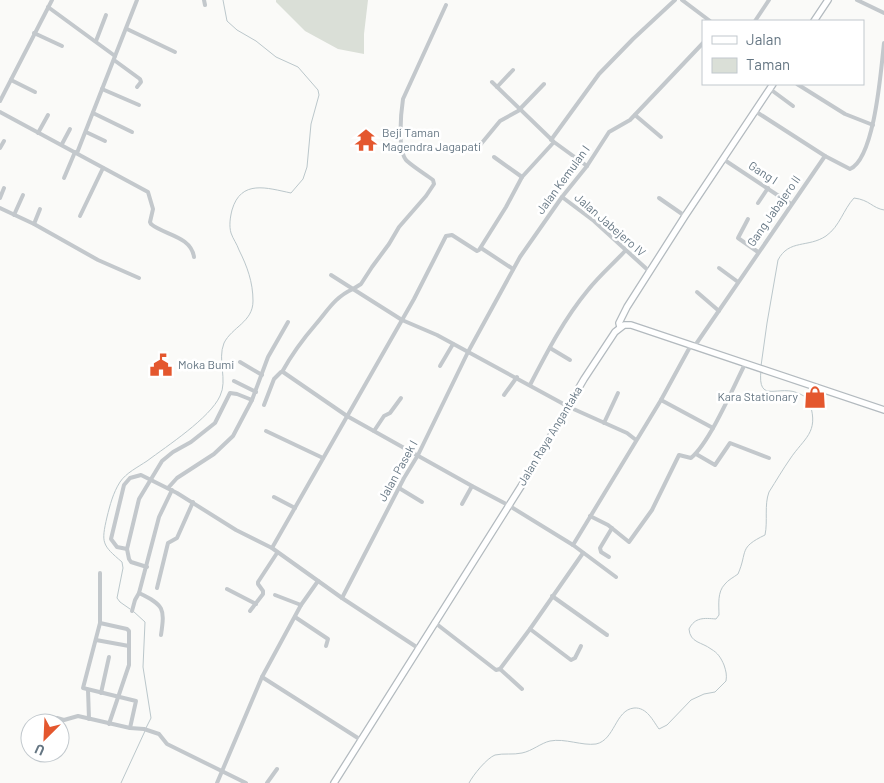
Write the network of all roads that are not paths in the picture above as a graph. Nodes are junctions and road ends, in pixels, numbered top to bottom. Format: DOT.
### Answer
graph roads {
  1 [pos="52,0"];
  2 [pos="138,0"];
  3 [pos="204,0"];
  4 [pos="682,0"];
  5 [pos="770,0"];
  6 [pos="828,0"];
  7 [pos="857,0"];
  8 [pos="672,1"];
  9 [pos="204,5"];
  10 [pos="446,5"];
  11 [pos="48,7"];
  12 [pos="884,13"];
  13 [pos="106,15"];
  14 [pos="709,20"];
  15 [pos="756,20"];
  16 [pos="815,20"];
  17 [pos="127,29"];
  18 [pos="34,33"];
  19 [pos="96,41"];
  20 [pos="884,43"];
  21 [pos="702,44"];
  22 [pos="62,46"];
  23 [pos="175,52"];
  24 [pos="114,58"];
  25 [pos="513,70"];
  26 [pos="11,80"];
  27 [pos="492,82"];
  28 [pos="544,84"];
  29 [pos="803,86"];
  30 [pos="137,87"];
  31 [pos="497,87"];
  32 [pos="772,87"];
  33 [pos="102,89"];
  34 [pos="35,92"];
  35 [pos="0,101"];
  36 [pos="139,106"];
  37 [pos="793,106"];
  38 [pos="520,108"];
  39 [pos="755,111"];
  40 [pos="0,112"];
  41 [pos="93,113"];
  42 [pos="48,115"];
  43 [pos="635,115"];
  44 [pos="873,125"];
  45 [pos="70,129"];
  46 [pos="86,132"];
  47 [pos="132,132"];
  48 [pos="38,133"];
  49 [pos="661,137"];
  50 [pos="4,141"];
  51 [pos="553,141"];
  52 [pos="105,142"];
  53 [pos="62,144"];
  54 [pos="0,148"];
  55 [pos="476,150"];
  56 [pos="76,152"];
  57 [pos="825,156"];
  58 [pos="494,157"];
  59 [pos="723,159"];
  60 [pos="587,166"];
  61 [pos="103,168"];
  62 [pos="522,177"];
  63 [pos="64,178"];
  64 [pos="4,188"];
  65 [pos="768,188"];
  66 [pos="23,195"];
  67 [pos="562,197"];
  68 [pos="0,198"];
  69 [pos="659,198"];
  70 [pos="758,204"];
  71 [pos="791,204"];
  72 [pos="0,208"];
  73 [pos="40,209"];
  74 [pos="14,215"];
  75 [pos="80,216"];
  76 [pos="685,216"];
  77 [pos="748,219"];
  78 [pos="34,224"];
  79 [pos="481,248"];
  80 [pos="625,251"];
  81 [pos="758,252"];
  82 [pos="194,257"];
  83 [pos="719,268"];
  84 [pos="513,269"];
  85 [pos="648,270"];
  86 [pos="331,275"];
  87 [pos="139,278"];
  88 [pos="738,282"];
  89 [pos="352,289"];
  90 [pos="697,292"];
  91 [pos="719,311"];
  92 [pos="402,320"];
  93 [pos="288,322"];
  94 [pos="620,328"];
  95 [pos="453,344"];
  96 [pos="692,346"];
  97 [pos="550,348"];
  98 [pos="468,352"];
  99 [pos="570,360"];
  100 [pos="240,362"];
  101 [pos="440,366"];
  102 [pos="743,368"];
  103 [pos="282,372"];
  104 [pos="262,375"];
  105 [pos="517,377"];
  106 [pos="234,381"];
  107 [pos="530,385"];
  108 [pos="256,392"];
  109 [pos="618,393"];
  110 [pos="504,395"];
  111 [pos="401,398"];
  112 [pos="252,400"];
  113 [pos="661,400"];
  114 [pos="264,405"];
  115 [pos="569,406"];
  116 [pos="884,410"];
  117 [pos="347,416"];
  118 [pos="604,423"];
  119 [pos="713,428"];
  120 [pos="266,431"];
  121 [pos="374,431"];
  122 [pos="636,440"];
  123 [pos="696,454"];
  124 [pos="418,455"];
  125 [pos="323,458"];
  126 [pos="769,458"];
  127 [pos="151,478"];
  128 [pos="472,486"];
  129 [pos="399,488"];
  130 [pos="170,489"];
  131 [pos="274,497"];
  132 [pos="193,502"];
  133 [pos="422,502"];
  134 [pos="462,504"];
  135 [pos="508,505"];
  136 [pos="295,508"];
  137 [pos="590,516"];
  138 [pos="612,528"];
  139 [pos="573,545"];
  140 [pos="272,548"];
  141 [pos="127,549"];
  142 [pos="277,553"];
  143 [pos="582,553"];
  144 [pos="609,557"];
  145 [pos="147,567"];
  146 [pos="100,573"];
  147 [pos="616,577"];
  148 [pos="318,582"];
  149 [pos="157,588"];
  150 [pos="227,588"];
  151 [pos="139,593"];
  152 [pos="275,595"];
  153 [pos="552,596"];
  154 [pos="342,598"];
  155 [pos="256,604"];
  156 [pos="301,605"];
  157 [pos="132,611"];
  158 [pos="250,611"];
  159 [pos="294,617"];
  160 [pos="434,622"];
  161 [pos="100,623"];
  162 [pos="530,629"];
  163 [pos="161,635"];
  164 [pos="607,635"];
  165 [pos="96,640"];
  166 [pos="129,646"];
  167 [pos="326,646"];
  168 [pos="581,646"];
  169 [pos="418,648"];
  170 [pos="109,657"];
  171 [pos="500,669"];
  172 [pos="262,677"];
  173 [pos="522,688"];
  174 [pos="88,690"];
  175 [pos="101,693"];
  176 [pos="118,696"];
  177 [pos="70,718"];
  178 [pos="89,719"];
  179 [pos="110,724"];
  180 [pos="130,728"];
  181 [pos="361,740"];
  182 [pos="278,770"];
  183 [pos="222,772"];
  184 [pos="217,783"];
  185 [pos="246,783"];
  186 [pos="267,783"];
  187 [pos="334,783"];
  1 -- 11 [label="street"];
  2 -- 17 [label="street"];
  3 -- 9 [label="street"];
  4 -- 14 [label="street"];
  5 -- 15 [label="street"];
  6 -- 16 [label="main road"];
  7 -- 12 [label="street"];
  8 -- 51 [label="street"];
  10 -- 89 [label="street"];
  11 -- 18 [label="street"];
  11 -- 19 [label="street"];
  13 -- 19 [label="street"];
  17 -- 23 [label="street"];
  17 -- 24 [label="street"];
  18 -- 22 [label="street"];
  18 -- 26 [label="street"];
  19 -- 24 [label="street"];
  20 -- 44 [label="street"];
  21 -- 43 [label="street, Jalan Kemulan I"];
  24 -- 30 [label="street"];
  24 -- 33 [label="street"];
  25 -- 31 [label="street"];
  26 -- 34 [label="street"];
  26 -- 35 [label="street"];
  27 -- 31 [label="street"];
  28 -- 38 [label="street"];
  29 -- 44 [label="street"];
  31 -- 38 [label="street"];
  32 -- 37 [label="street"];
  32 -- 39 [label="main road, Jalan Raya Angantaka"];
  33 -- 36 [label="street"];
  33 -- 41 [label="street"];
  38 -- 51 [label="street"];
  38 -- 55 [label="street"];
  39 -- 57 [label="street"];
  39 -- 59 [label="main road, Jalan Raya Angantaka"];
  40 -- 48 [label="street"];
  41 -- 46 [label="street"];
  41 -- 47 [label="street"];
  42 -- 48 [label="street"];
  43 -- 49 [label="street"];
  43 -- 60 [label="street, Jalan Kemulan I"];
  44 -- 57 [label="street"];
  45 -- 53 [label="street"];
  46 -- 52 [label="street"];
  46 -- 56 [label="street"];
  48 -- 53 [label="street"];
  50 -- 54 [label="street"];
  51 -- 60 [label="street"];
  51 -- 62 [label="street"];
  53 -- 56 [label="street"];
  56 -- 61 [label="street"];
  56 -- 63 [label="street"];
  57 -- 71 [label="street, Gang Jabajero II"];
  58 -- 62 [label="street"];
  59 -- 65 [label="street, Gang I"];
  59 -- 76 [label="main road, Jalan Raya Angantaka"];
  60 -- 67 [label="street, Jalan Kemulan I"];
  61 -- 75 [label="street"];
  61 -- 82 [label="street"];
  62 -- 79 [label="street"];
  64 -- 68 [label="street"];
  65 -- 70 [label="street"];
  65 -- 71 [label="street, Gang I"];
  66 -- 74 [label="street"];
  67 -- 80 [label="street, Jalan Jabejero IV"];
  67 -- 84 [label="street, Jalan Kemulan I"];
  69 -- 76 [label="street"];
  71 -- 81 [label="street, Gang Jabajero II"];
  72 -- 74 [label="street"];
  73 -- 78 [label="street"];
  74 -- 78 [label="street"];
  76 -- 85 [label="main road, Jalan Raya Angantaka"];
  77 -- 81 [label="street"];
  78 -- 87 [label="street"];
  79 -- 84 [label="street"];
  79 -- 92 [label="street"];
  80 -- 85 [label="street, Jalan Jabejero IV"];
  80 -- 97 [label="street"];
  81 -- 88 [label="street, Gang Jabajero II"];
  83 -- 88 [label="street"];
  84 -- 98 [label="street, Jalan Kemulan I"];
  85 -- 94 [label="main road, Jalan Raya Angantaka"];
  86 -- 89 [label="street"];
  88 -- 91 [label="street, Gang Jabajero II"];
  89 -- 92 [label="street"];
  89 -- 103 [label="street"];
  90 -- 91 [label="street"];
  91 -- 96 [label="street, Gang Jabajero II"];
  92 -- 95 [label="street"];
  92 -- 117 [label="street"];
  93 -- 104 [label="street"];
  94 -- 96 [label="main road"];
  94 -- 115 [label="main road, Jalan Raya Angantaka"];
  95 -- 98 [label="street"];
  95 -- 101 [label="street"];
  96 -- 102 [label="main road"];
  96 -- 113 [label="street, Gang Jabajero II"];
  97 -- 99 [label="street"];
  97 -- 107 [label="street"];
  98 -- 105 [label="street"];
  98 -- 124 [label="street, Jalan Pasek I"];
  100 -- 104 [label="street"];
  102 -- 116 [label="main road"];
  102 -- 119 [label="street"];
  103 -- 114 [label="street"];
  103 -- 117 [label="street"];
  104 -- 108 [label="street"];
  105 -- 107 [label="street"];
  105 -- 110 [label="street"];
  106 -- 108 [label="street"];
  107 -- 115 [label="street"];
  108 -- 112 [label="street"];
  109 -- 118 [label="street"];
  111 -- 121 [label="street"];
  112 -- 127 [label="street"];
  112 -- 130 [label="street"];
  113 -- 119 [label="street"];
  113 -- 122 [label="street, Gang Jabajero II"];
  115 -- 118 [label="street"];
  115 -- 135 [label="main road, Jalan Raya Angantaka"];
  117 -- 121 [label="street"];
  117 -- 125 [label="street"];
  118 -- 122 [label="street"];
  119 -- 123 [label="street"];
  120 -- 125 [label="street"];
  121 -- 124 [label="street"];
  122 -- 137 [label="street, Gang Jabajero II"];
  123 -- 126 [label="street"];
  123 -- 138 [label="street"];
  124 -- 128 [label="street"];
  124 -- 129 [label="street, Jalan Pasek I"];
  125 -- 136 [label="street"];
  127 -- 130 [label="street"];
  127 -- 141 [label="street"];
  127 -- 141 [label="street"];
  128 -- 134 [label="street"];
  128 -- 135 [label="street"];
  129 -- 133 [label="street"];
  129 -- 154 [label="street, Jalan Pasek I"];
  130 -- 132 [label="street"];
  130 -- 145 [label="street"];
  131 -- 136 [label="street"];
  132 -- 140 [label="street"];
  132 -- 149 [label="street"];
  135 -- 139 [label="street"];
  135 -- 160 [label="main road, Jalan Raya Angantaka"];
  136 -- 140 [label="street"];
  137 -- 138 [label="street"];
  137 -- 139 [label="street, Gang Jabajero II"];
  138 -- 144 [label="street"];
  139 -- 143 [label="street"];
  140 -- 142 [label="street"];
  141 -- 145 [label="street"];
  142 -- 148 [label="street"];
  142 -- 155 [label="street"];
  143 -- 147 [label="street"];
  143 -- 153 [label="street"];
  145 -- 151 [label="street"];
  146 -- 161 [label="street"];
  148 -- 154 [label="street"];
  148 -- 156 [label="street"];
  150 -- 155 [label="street"];
  151 -- 157 [label="street"];
  151 -- 163 [label="street"];
  152 -- 156 [label="street"];
  153 -- 162 [label="street"];
  153 -- 164 [label="street"];
  154 -- 169 [label="street"];
  155 -- 158 [label="street"];
  156 -- 159 [label="street"];
  159 -- 167 [label="street"];
  159 -- 172 [label="street"];
  160 -- 169 [label="main road, Jalan Raya Angantaka"];
  160 -- 171 [label="street"];
  161 -- 165 [label="street"];
  161 -- 166 [label="street"];
  162 -- 168 [label="street"];
  162 -- 171 [label="street"];
  165 -- 166 [label="street"];
  165 -- 174 [label="street"];
  166 -- 176 [label="street"];
  169 -- 181 [label="main road, Jalan Raya Angantaka"];
  170 -- 175 [label="street"];
  171 -- 173 [label="street"];
  172 -- 181 [label="street"];
  172 -- 183 [label="street"];
  174 -- 175 [label="street"];
  174 -- 178 [label="street"];
  175 -- 176 [label="street"];
  176 -- 179 [label="street"];
  176 -- 180 [label="street"];
  177 -- 178 [label="street"];
  178 -- 179 [label="street"];
  179 -- 180 [label="street"];
  180 -- 183 [label="street"];
  181 -- 187 [label="main road, Jalan Raya Angantaka"];
  182 -- 186 [label="street"];
  183 -- 184 [label="street"];
  183 -- 185 [label="street"];
}
